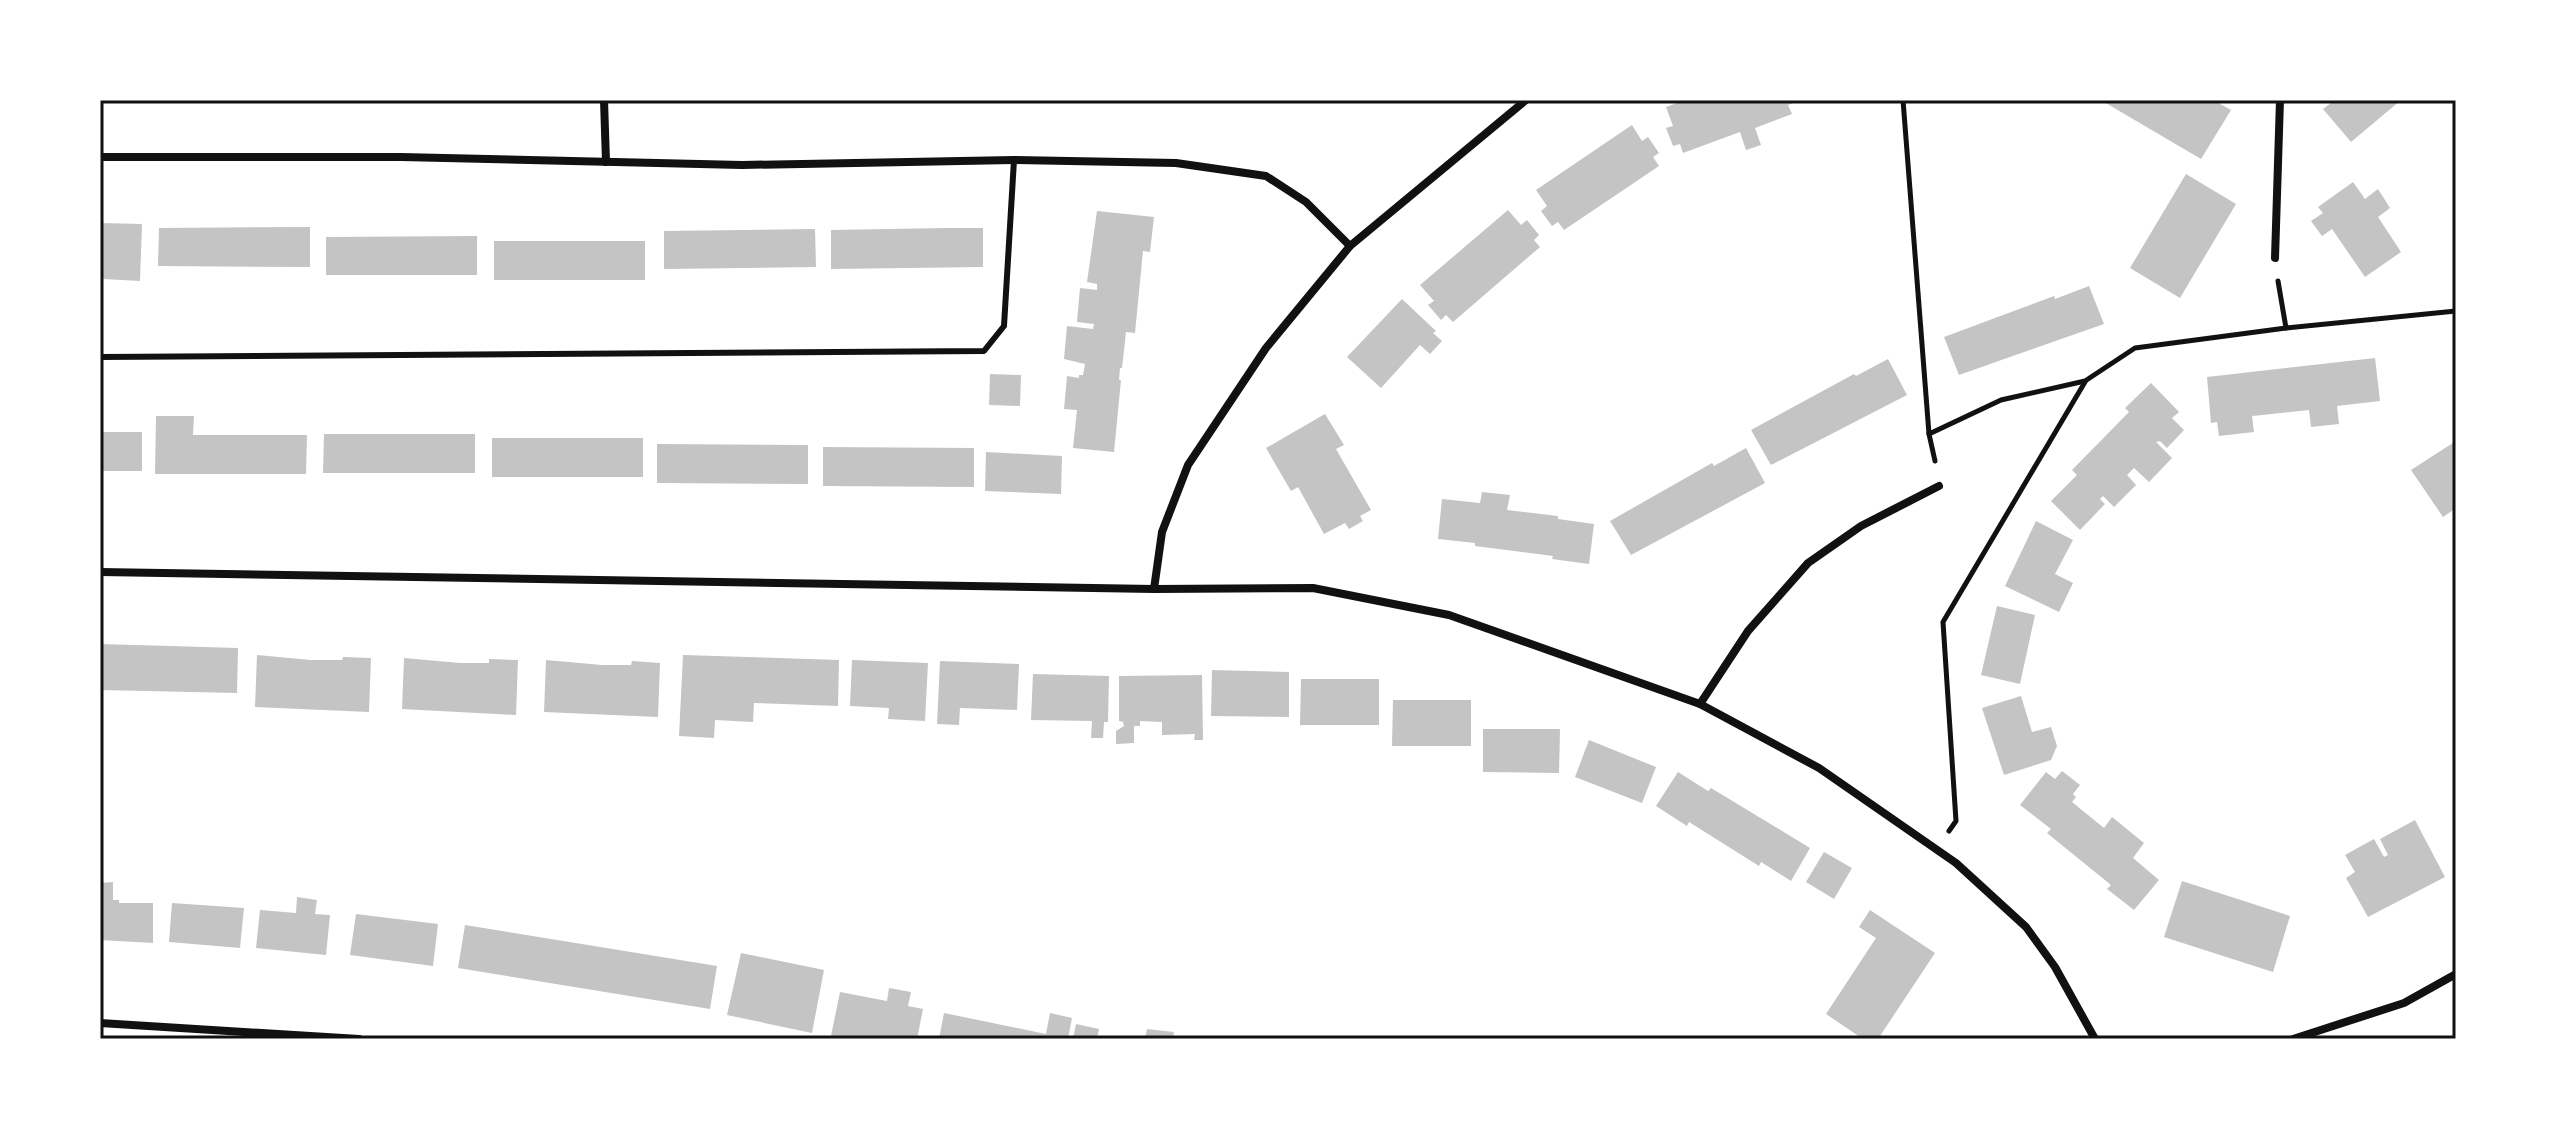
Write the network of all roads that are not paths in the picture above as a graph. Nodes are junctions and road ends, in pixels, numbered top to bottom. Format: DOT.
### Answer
graph roads {
  1 [pos="604,100"];
  2 [pos="1526,100"];
  3 [pos="2280,100"];
  4 [pos="100,157"];
  5 [pos="1014,160"];
  6 [pos="606,162"];
  7 [pos="1350,246"];
  8 [pos="2275,258"];
  9 [pos="100,357"];
  10 [pos="1939,486"];
  11 [pos="100,572"];
  12 [pos="1154,589"];
  13 [pos="1700,704"];
  14 [pos="2456,974"];
  15 [pos="100,1023"];
  16 [pos="359,1039"];
  17 [pos="2095,1039"];
  18 [pos="2293,1039"];
  1 -- 6 [label="street"];
  2 -- 7 [label="street"];
  3 -- 8 [label="street"];
  4 -- 6 [label="street"];
  5 -- 6 [label="street"];
  5 -- 7 [label="street"];
  5 -- 9 [label="lane"];
  7 -- 12 [label="street"];
  10 -- 13 [label="street"];
  11 -- 12 [label="street"];
  12 -- 13 [label="street"];
  13 -- 17 [label="street"];
  14 -- 18 [label="street"];
  15 -- 16 [label="street"];
}
